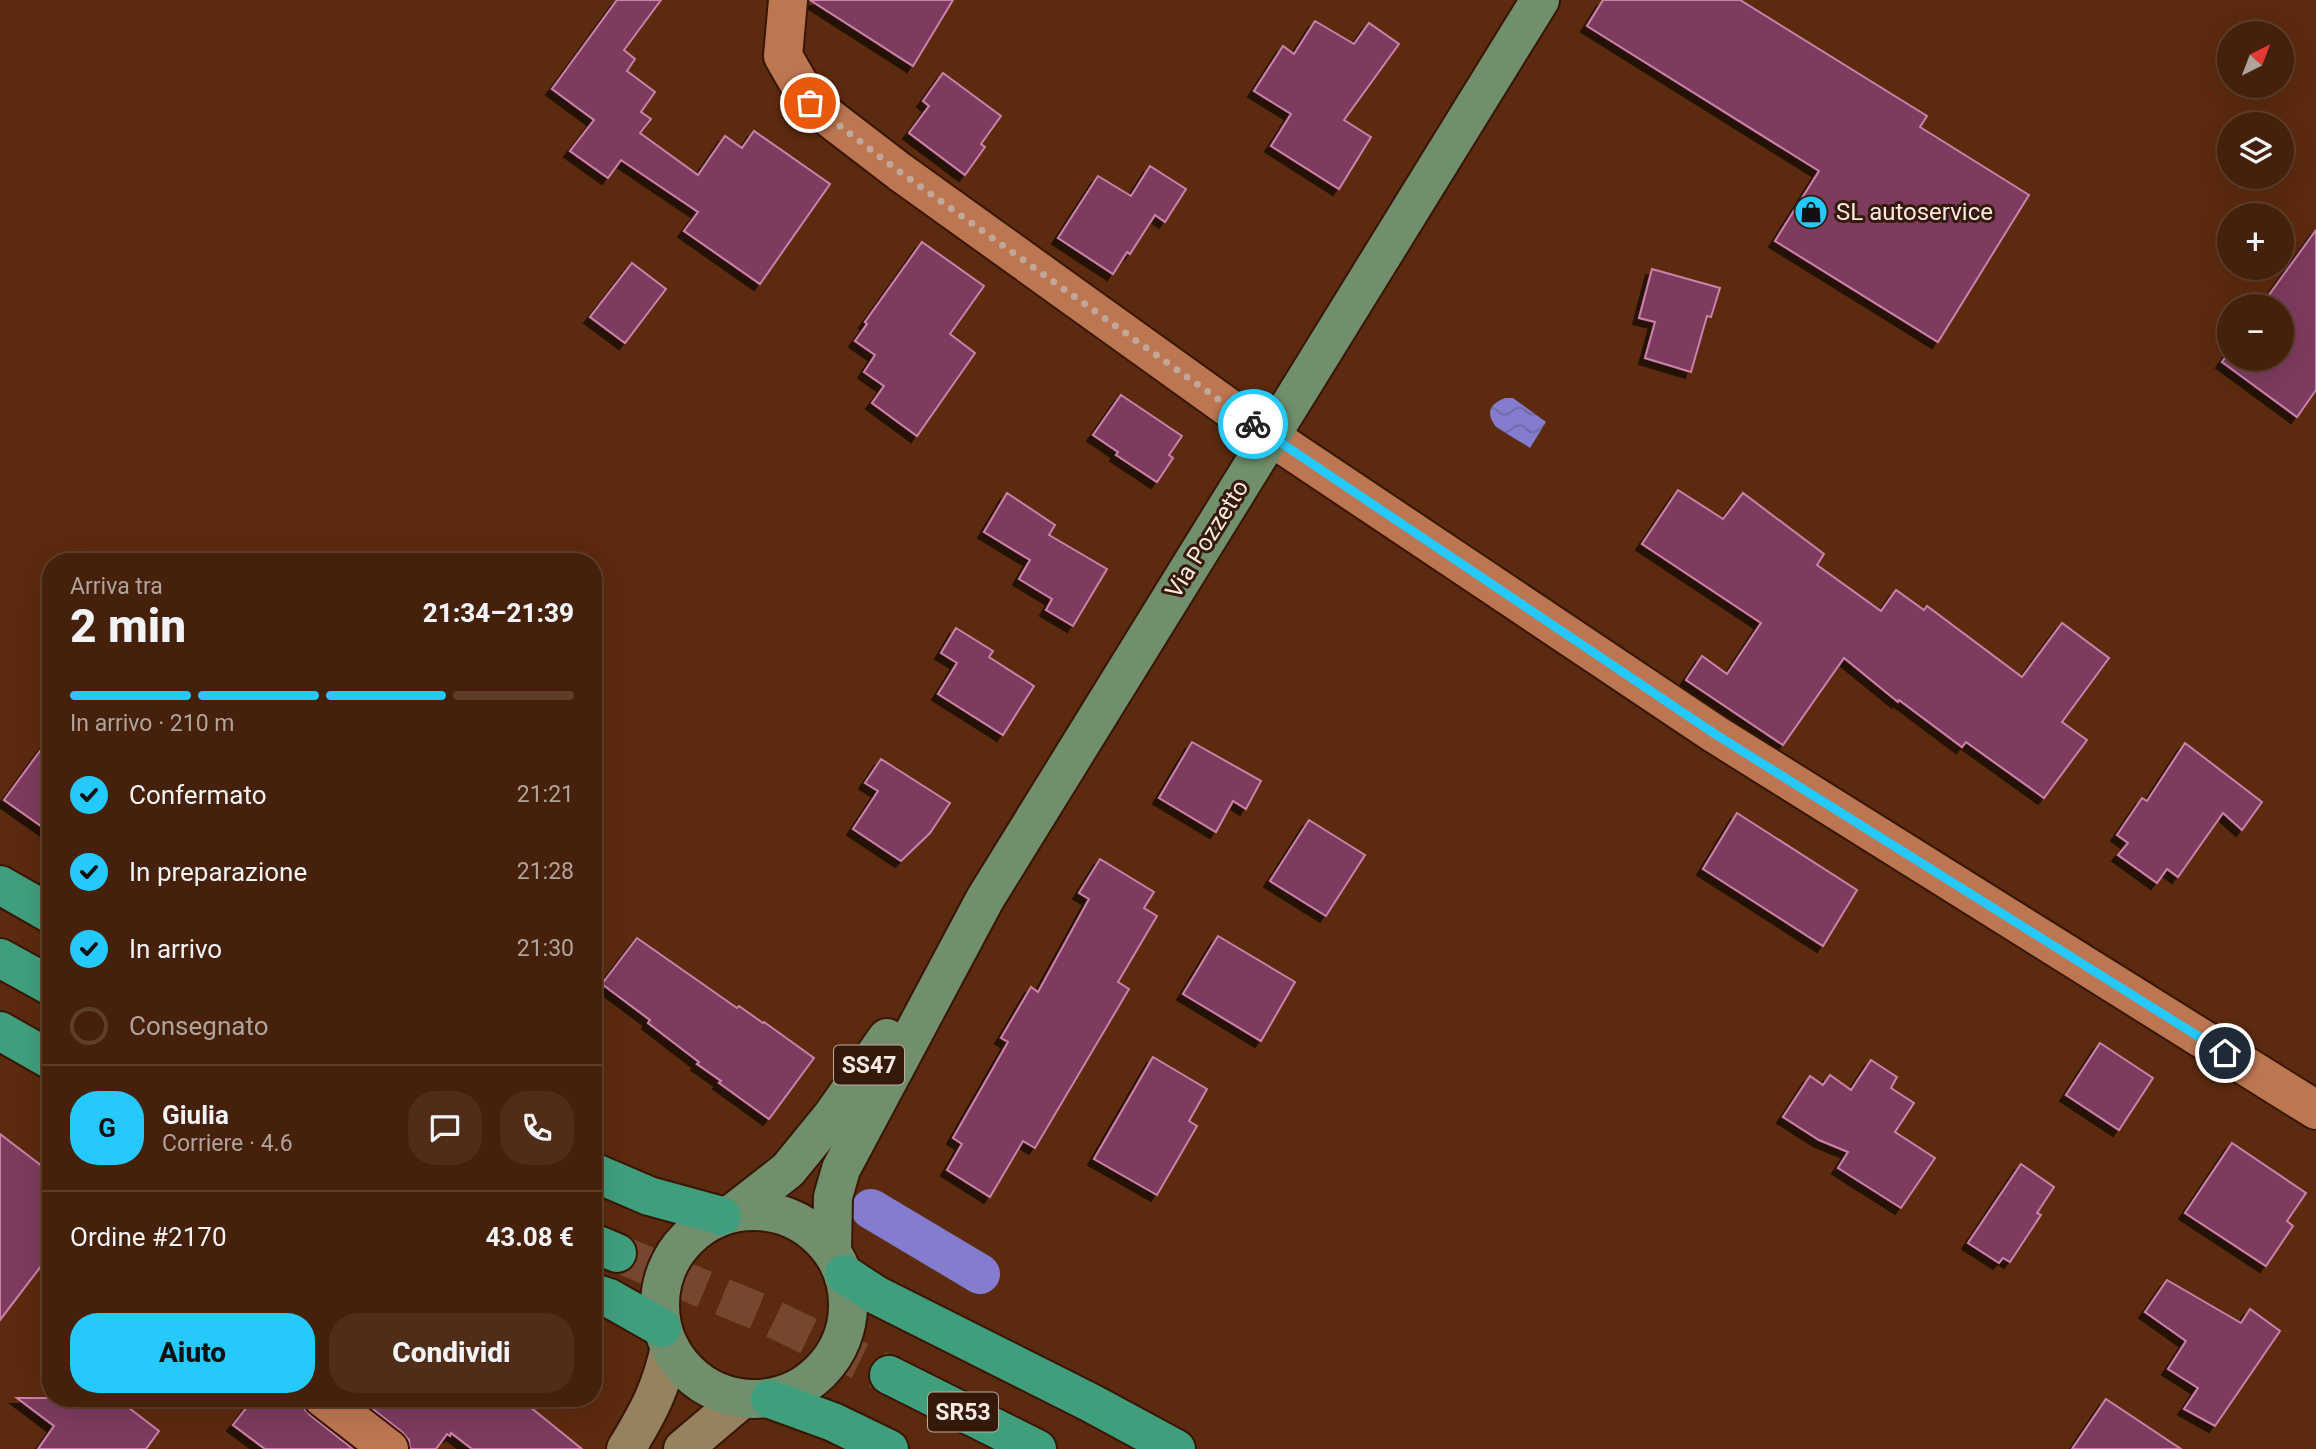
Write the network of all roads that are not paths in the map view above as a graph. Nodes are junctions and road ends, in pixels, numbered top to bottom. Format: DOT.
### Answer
graph roads {
  1 [pos="788,0"];
  2 [pos="1540,0"];
  3 [pos="1272,435"];
  4 [pos="0,885"];
  5 [pos="985,900"];
  6 [pos="42,909"];
  7 [pos="0,958"];
  8 [pos="42,981"];
  9 [pos="0,1031"];
  10 [pos="42,1055"];
  11 [pos="2316,1110"];
  12 [pos="602,1175"];
  13 [pos="728,1214"];
  14 [pos="838,1262"];
  15 [pos="602,1296"];
  16 [pos="666,1338"];
  17 [pos="889,1375"];
  18 [pos="756,1399"];
  19 [pos="334,1407"];
  20 [pos="388,1449"];
  21 [pos="626,1449"];
  22 [pos="683,1449"];
  23 [pos="890,1449"];
  24 [pos="1037,1449"];
  25 [pos="1176,1449"];
  1 -- 3 [label="street"];
  2 -- 3 [label="main road, Via Pozzetto / SS47"];
  3 -- 5 [label="main road, Via Pozzetto / SS47"];
  3 -- 11 [label="street"];
  4 -- 6 [label="highway"];
  5 -- 13 [label="main road, Via Pozzetto / SS47"];
  5 -- 14 [label="main road, Via Pozzetto / SS47"];
  7 -- 8 [label="highway"];
  9 -- 10 [label="highway"];
  12 -- 13 [label="highway"];
  13 -- 14 [label="main road, SS47"];
  13 -- 16 [label="main road, SS47"];
  14 -- 18 [label="main road, SS47"];
  14 -- 25 [label="highway"];
  15 -- 16 [label="highway"];
  16 -- 18 [label="main road"];
  16 -- 21 [label="street"];
  17 -- 24 [label="highway, SR53"];
  18 -- 22 [label="street"];
  18 -- 23 [label="highway"];
  19 -- 20 [label="street"];
}
